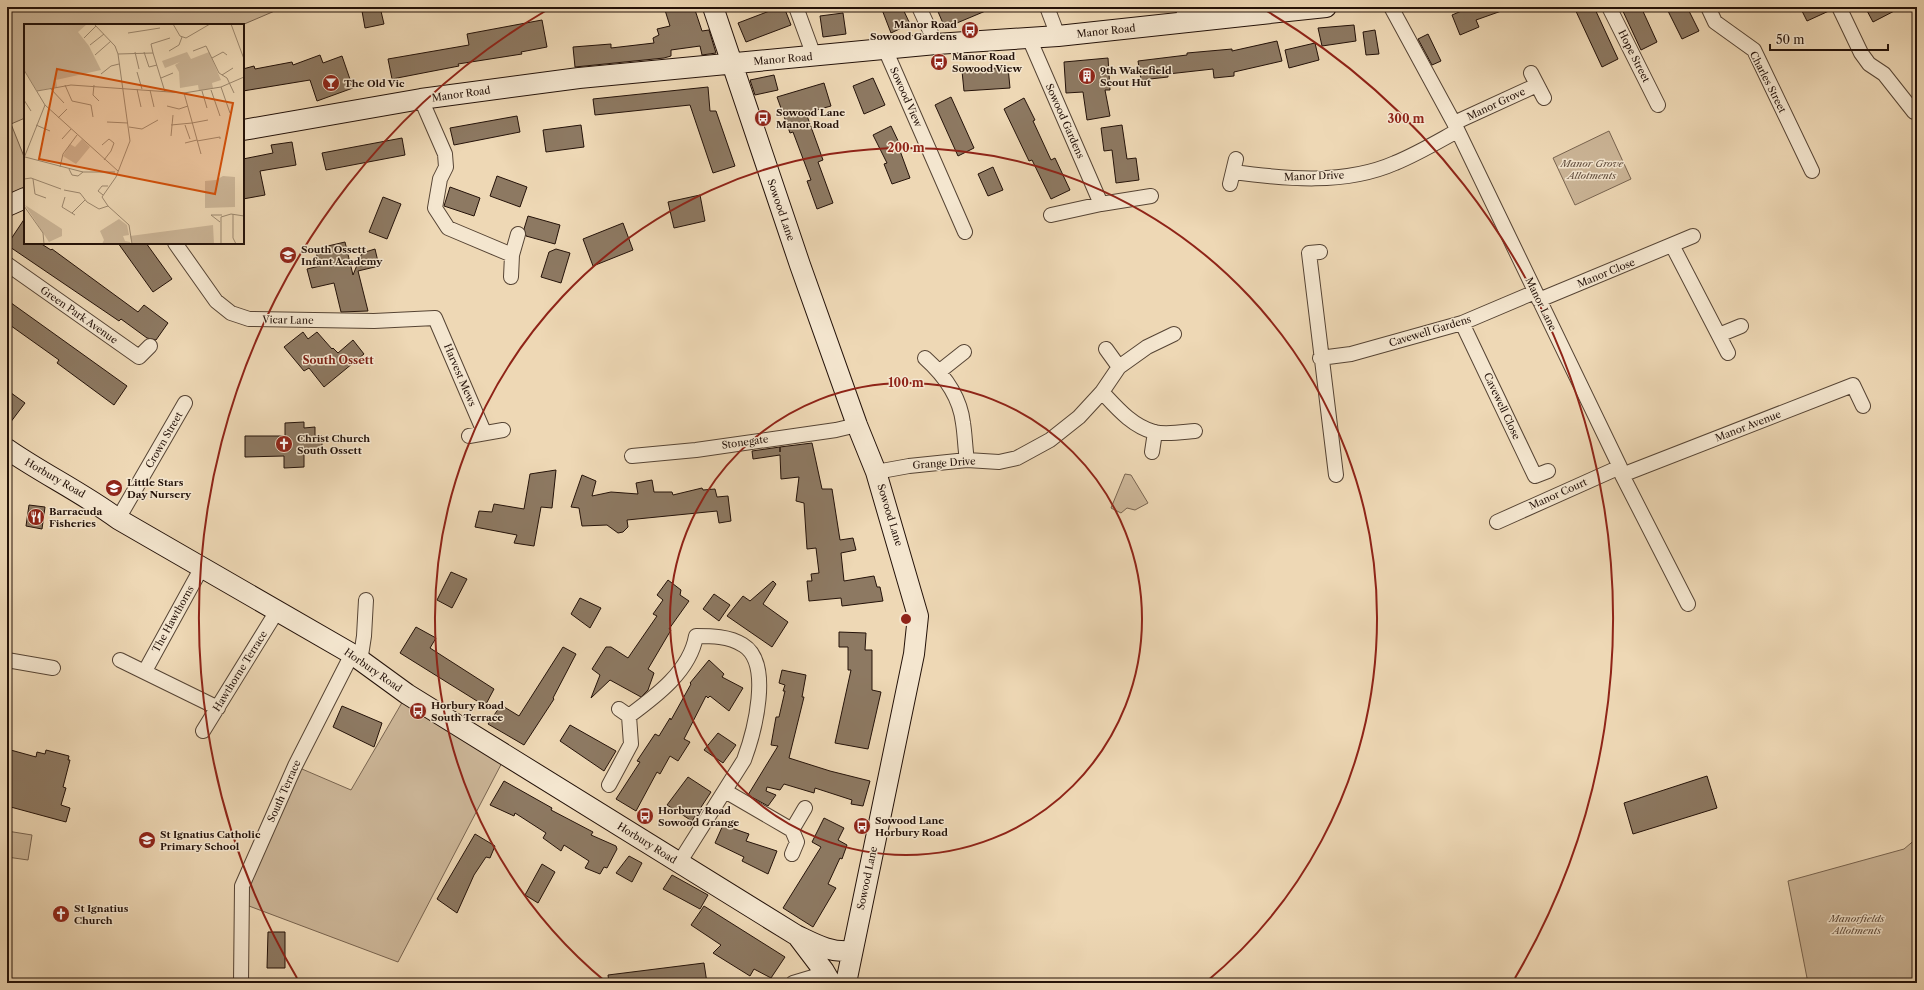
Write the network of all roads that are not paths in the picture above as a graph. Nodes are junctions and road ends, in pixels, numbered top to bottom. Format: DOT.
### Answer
graph roads {
  1 [pos="713,7"];
  2 [pos="796,7"];
  3 [pos="919,7"];
  4 [pos="1047,7"];
  5 [pos="1326,7"];
  6 [pos="1391,7"];
  7 [pos="1610,7"];
  8 [pos="1708,7"];
  9 [pos="1839,7"];
  10 [pos="1186,14"];
  11 [pos="1058,36"];
  12 [pos="1029,38"];
  13 [pos="936,44"];
  14 [pos="885,49"];
  15 [pos="814,56"];
  16 [pos="731,63"];
  17 [pos="1544,98"];
  18 [pos="421,99"];
  19 [pos="1658,104"];
  20 [pos="1914,112"];
  21 [pos="1456,127"];
  22 [pos="244,130"];
  23 [pos="1233,171"];
  24 [pos="1812,171"];
  25 [pos="1151,196"];
  26 [pos="24,198"];
  27 [pos="1101,204"];
  28 [pos="7,206"];
  29 [pos="1051,215"];
  30 [pos="965,232"];
  31 [pos="518,234"];
  32 [pos="1693,236"];
  33 [pos="176,244"];
  34 [pos="1672,245"];
  35 [pos="1320,252"];
  36 [pos="512,255"];
  37 [pos="7,264"];
  38 [pos="511,277"];
  39 [pos="1537,296"];
  40 [pos="435,318"];
  41 [pos="1462,323"];
  42 [pos="1742,326"];
  43 [pos="1174,334"];
  44 [pos="1719,335"];
  45 [pos="150,346"];
  46 [pos="1106,349"];
  47 [pos="964,352"];
  48 [pos="1728,353"];
  49 [pos="925,358"];
  50 [pos="1320,358"];
  51 [pos="1119,366"];
  52 [pos="940,371"];
  53 [pos="1102,392"];
  54 [pos="185,403"];
  55 [pos="1863,406"];
  56 [pos="857,425"];
  57 [pos="503,430"];
  58 [pos="1195,431"];
  59 [pos="484,432"];
  60 [pos="1155,432"];
  61 [pos="469,436"];
  62 [pos="7,449"];
  63 [pos="1152,452"];
  64 [pos="632,456"];
  65 [pos="967,460"];
  66 [pos="1548,471"];
  67 [pos="1621,471"];
  68 [pos="876,472"];
  69 [pos="1336,475"];
  70 [pos="118,519"];
  71 [pos="1496,522"];
  72 [pos="202,567"];
  73 [pos="366,600"];
  74 [pos="1688,604"];
  75 [pos="277,611"];
  76 [pos="356,658"];
  77 [pos="7,660"];
  78 [pos="120,660"];
  79 [pos="53,668"];
  80 [pos="144,671"];
  81 [pos="218,708"];
  82 [pos="203,731"];
  83 [pos="609,785"];
  84 [pos="725,791"];
  85 [pos="805,808"];
  86 [pos="792,830"];
  87 [pos="792,854"];
  88 [pos="679,863"];
  89 [pos="796,935"];
  90 [pos="851,951"];
  91 [pos="828,977"];
  92 [pos="240,983"];
  93 [pos="793,983"];
  94 [pos="846,983"];
  1 -- 16 [label="street, Sowood Lane"];
  2 -- 15 [label="street"];
  3 -- 13 [label="street"];
  4 -- 11 [label="street"];
  5 -- 10 [label="street, Manor Road"];
  6 -- 21 [label="street, Manor Lane"];
  7 -- 19 [label="street, Hope Street"];
  8 -- 24 [label="street, Charles Street"];
  9 -- 20 [label="street"];
  10 -- 11 [label="street, Manor Road"];
  11 -- 12 [label="street, Manor Road"];
  12 -- 13 [label="street, Manor Road"];
  12 -- 27 [label="street, Sowood Gardens"];
  13 -- 14 [label="street, Manor Road"];
  14 -- 15 [label="street, Manor Road"];
  14 -- 30 [label="street, Sowood View"];
  15 -- 16 [label="street, Manor Road"];
  16 -- 18 [label="street, Manor Road"];
  16 -- 56 [label="street, Sowood Lane"];
  17 -- 21 [label="street, Manor Grove"];
  18 -- 22 [label="street, Manor Road"];
  18 -- 36 [label="street"];
  21 -- 23 [label="street, Manor Drive"];
  21 -- 39 [label="street, Manor Lane"];
  25 -- 27 [label="street"];
  26 -- 28 [label="street"];
  27 -- 29 [label="street"];
  31 -- 36 [label="street"];
  32 -- 34 [label="street, Manor Close"];
  33 -- 40 [label="street, Vicar Lane"];
  34 -- 39 [label="street, Manor Close"];
  34 -- 44 [label="street"];
  35 -- 50 [label="street"];
  36 -- 38 [label="street"];
  37 -- 45 [label="street, Green Park Avenue"];
  39 -- 41 [label="street, Cavewell Gardens"];
  39 -- 67 [label="street, Manor Lane"];
  40 -- 59 [label="street, Harvest Mews"];
  41 -- 50 [label="street, Cavewell Gardens"];
  41 -- 66 [label="street, Cavewell Close"];
  42 -- 44 [label="street"];
  43 -- 51 [label="street, Grange Drive"];
  44 -- 48 [label="street"];
  46 -- 51 [label="street"];
  47 -- 52 [label="street"];
  49 -- 52 [label="street"];
  50 -- 69 [label="street"];
  51 -- 53 [label="street, Grange Drive"];
  52 -- 65 [label="street"];
  53 -- 60 [label="street"];
  53 -- 65 [label="street, Grange Drive"];
  54 -- 70 [label="street, Crown Street"];
  55 -- 67 [label="street, Manor Avenue"];
  56 -- 64 [label="street, Stonegate"];
  56 -- 68 [label="street, Sowood Lane"];
  57 -- 59 [label="street"];
  58 -- 60 [label="street"];
  59 -- 61 [label="street"];
  60 -- 63 [label="street"];
  62 -- 70 [label="street, Horbury Road"];
  65 -- 68 [label="street, Grange Drive"];
  67 -- 71 [label="street, Manor Court"];
  67 -- 74 [label="street, Manor Lane"];
  68 -- 90 [label="street, Sowood Lane"];
  70 -- 72 [label="street, Horbury Road"];
  72 -- 75 [label="street, Horbury Road"];
  72 -- 80 [label="street, The Hawthorns"];
  73 -- 76 [label="street, South Terrace"];
  75 -- 76 [label="street, Horbury Road"];
  75 -- 81 [label="street, Hawthorne Terrace"];
  76 -- 88 [label="street, Horbury Road"];
  76 -- 92 [label="street, South Terrace"];
  77 -- 79 [label="street"];
  78 -- 80 [label="street"];
  80 -- 81 [label="street"];
  81 -- 82 [label="street, Hawthorne Terrace"];
  83 -- 84 [label="street"];
  84 -- 86 [label="street"];
  84 -- 88 [label="street"];
  85 -- 86 [label="street"];
  86 -- 87 [label="street"];
  88 -- 89 [label="street, Horbury Road"];
  89 -- 90 [label="street, Horbury Road"];
  89 -- 91 [label="street, Horbury Road"];
  90 -- 94 [label="street, Sowood Lane"];
  91 -- 93 [label="street"];
}
